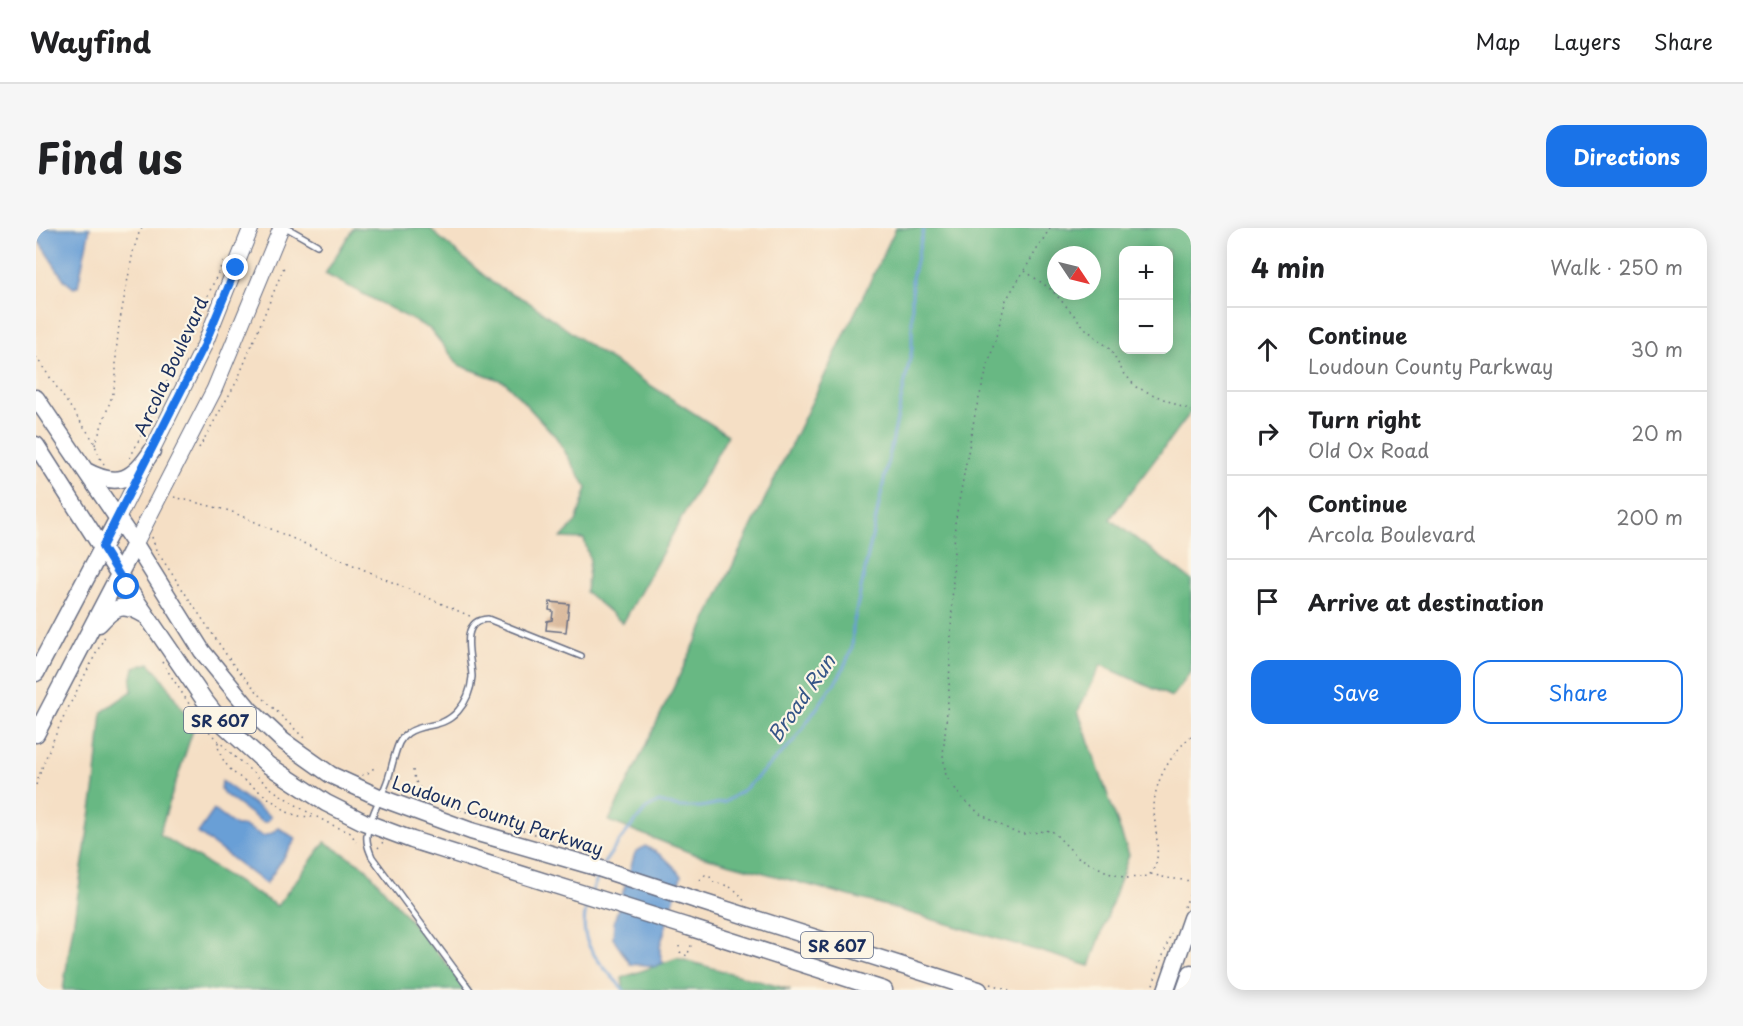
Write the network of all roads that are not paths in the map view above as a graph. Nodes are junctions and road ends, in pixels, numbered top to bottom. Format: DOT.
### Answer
graph roads {
  1 [pos="251,228"];
  2 [pos="281,228"];
  3 [pos="287,228"];
  4 [pos="317,245"];
  5 [pos="36,398"];
  6 [pos="36,444"];
  7 [pos="152,451"];
  8 [pos="85,470"];
  9 [pos="118,518"];
  10 [pos="135,544"];
  11 [pos="102,547"];
  12 [pos="119,574"];
  13 [pos="146,615"];
  14 [pos="83,644"];
  15 [pos="581,656"];
  16 [pos="36,673"];
  17 [pos="36,734"];
  18 [pos="381,798"];
  19 [pos="370,824"];
  20 [pos="1191,918"];
  21 [pos="1191,973"];
  22 [pos="470,990"];
  23 [pos="884,990"];
  24 [pos="979,990"];
  25 [pos="1166,990"];
  26 [pos="1185,990"];
  1 -- 7 [label="main road, Arcola Boulevard"];
  2 -- 10 [label="main road"];
  3 -- 4 [label="lane"];
  5 -- 8 [label="main road, Loudoun County Parkway"];
  6 -- 11 [label="main road"];
  7 -- 8 [label="main road"];
  7 -- 9 [label="main road, Arcola Boulevard"];
  8 -- 9 [label="main road, Loudoun County Parkway"];
  9 -- 10 [label="main road, Loudoun County Parkway / SR 607"];
  9 -- 11 [label="main road"];
  10 -- 12 [label="main road"];
  10 -- 18 [label="main road, Loudoun County Parkway / SR 607"];
  11 -- 12 [label="main road"];
  11 -- 16 [label="main road"];
  12 -- 13 [label="main road, SR 607"];
  12 -- 14 [label="main road"];
  13 -- 14 [label="main road"];
  13 -- 19 [label="main road, SR 607"];
  14 -- 17 [label="main road"];
  15 -- 18 [label="lane"];
  18 -- 19 [label="lane"];
  18 -- 24 [label="main road, Loudoun County Parkway / SR 607, bridge"];
  19 -- 22 [label="lane"];
  19 -- 23 [label="main road, SR 607, bridge"];
  20 -- 25 [label="main road"];
  21 -- 26 [label="main road"];
}
